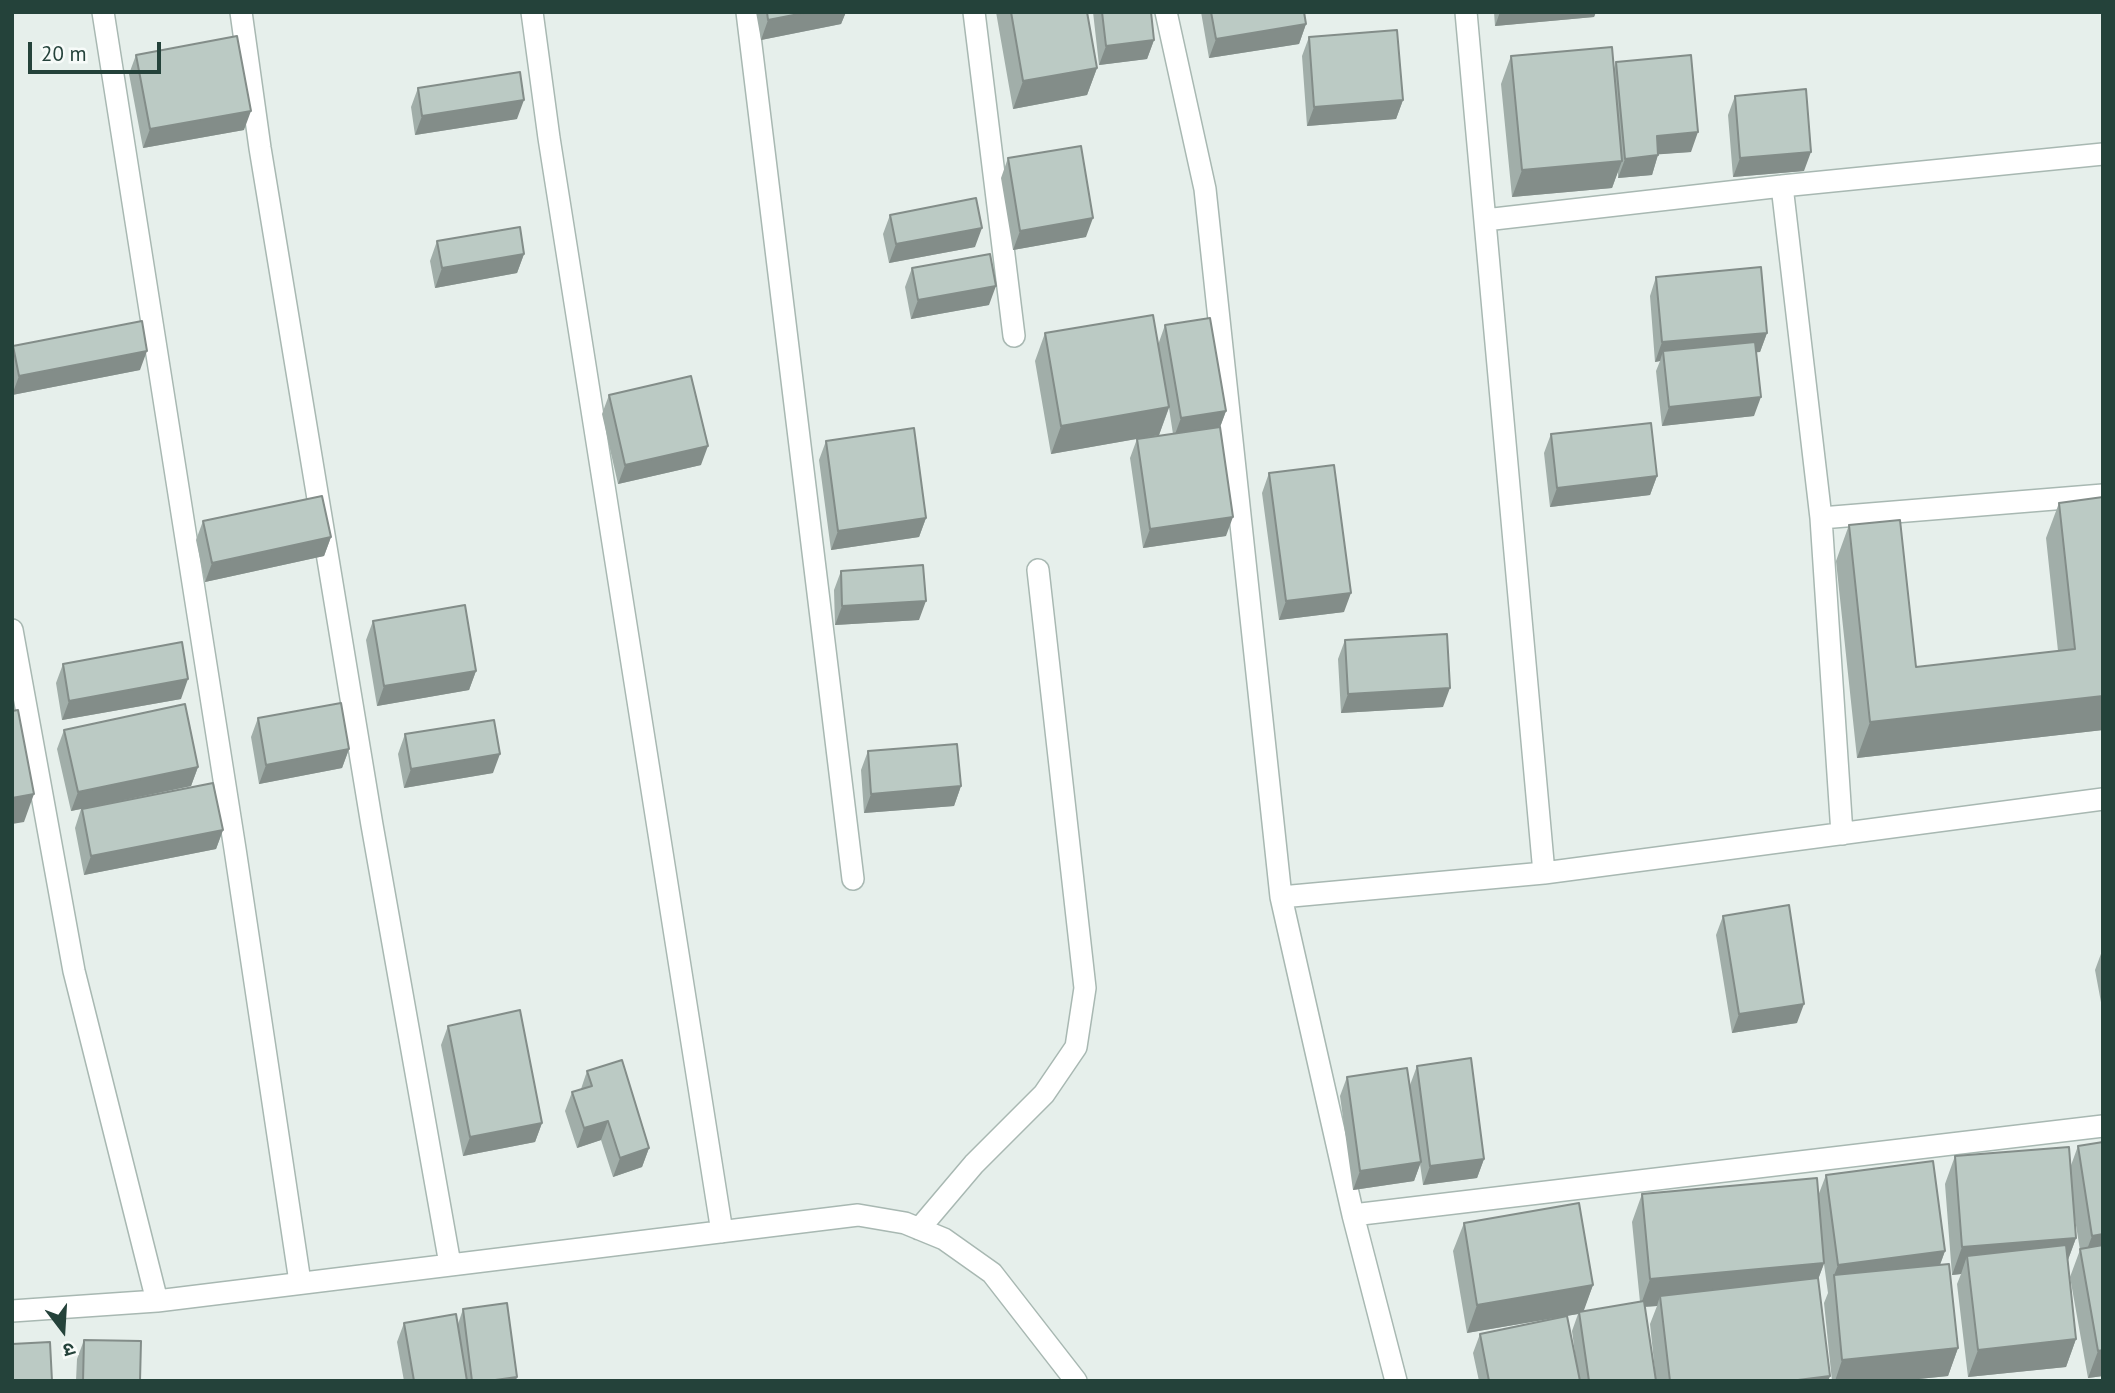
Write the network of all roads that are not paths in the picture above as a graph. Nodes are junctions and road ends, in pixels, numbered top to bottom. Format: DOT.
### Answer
graph roads {
  1 [pos="103,12"];
  2 [pos="241,12"];
  3 [pos="531,12"];
  4 [pos="747,12"];
  5 [pos="974,12"];
  6 [pos="1166,12"];
  7 [pos="1466,12"];
  8 [pos="2103,154"];
  9 [pos="1782,186"];
  10 [pos="1485,220"];
  11 [pos="1014,336"];
  12 [pos="2103,495"];
  13 [pos="1821,517"];
  14 [pos="1038,570"];
  15 [pos="12,630"];
  16 [pos="2103,799"];
  17 [pos="1842,834"];
  18 [pos="1544,873"];
  19 [pos="853,879"];
  20 [pos="1281,897"];
  21 [pos="2103,1126"];
  22 [pos="1353,1215"];
  23 [pos="919,1229"];
  24 [pos="722,1232"];
  25 [pos="450,1264"];
  26 [pos="300,1282"];
  27 [pos="157,1301"];
  28 [pos="12,1311"];
  29 [pos="1076,1381"];
  30 [pos="1396,1381"];
  1 -- 26 [label="street"];
  2 -- 25 [label="street"];
  3 -- 24 [label="street"];
  4 -- 19 [label="street"];
  5 -- 11 [label="street"];
  6 -- 20 [label="street"];
  7 -- 10 [label="street"];
  8 -- 9 [label="street"];
  9 -- 10 [label="street"];
  9 -- 13 [label="street"];
  10 -- 18 [label="street"];
  12 -- 13 [label="street"];
  13 -- 17 [label="street"];
  14 -- 23 [label="street"];
  15 -- 27 [label="street"];
  16 -- 17 [label="street"];
  17 -- 18 [label="street"];
  18 -- 20 [label="street"];
  20 -- 22 [label="street"];
  21 -- 22 [label="street"];
  22 -- 30 [label="street"];
  23 -- 24 [label="street"];
  23 -- 29 [label="street"];
  24 -- 25 [label="street"];
  25 -- 26 [label="street"];
  26 -- 27 [label="street"];
  27 -- 28 [label="street"];
}
